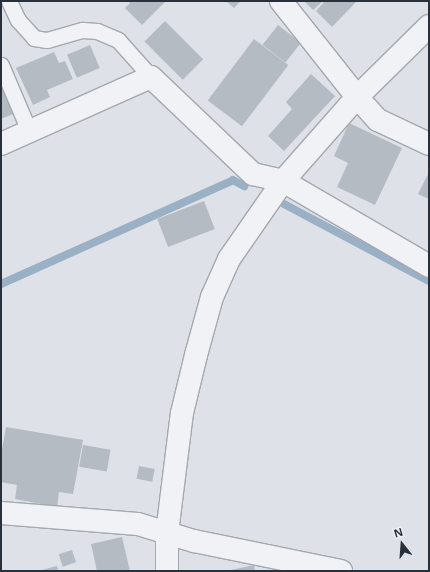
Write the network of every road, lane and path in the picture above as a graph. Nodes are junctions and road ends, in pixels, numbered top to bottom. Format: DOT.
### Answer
graph roads {
  1 [pos="10,1"];
  2 [pos="281,1"];
  3 [pos="429,26"];
  4 [pos="1,65"];
  5 [pos="151,77"];
  6 [pos="357,97"];
  7 [pos="29,131"];
  8 [pos="1,144"];
  9 [pos="429,144"];
  10 [pos="284,181"];
  11 [pos="429,266"];
  12 [pos="1,513"];
  13 [pos="167,533"];
  14 [pos="167,571"];
  15 [pos="341,571"];
  1 -- 5 [label="lane"];
  2 -- 6 [label="street"];
  3 -- 6 [label="street"];
  4 -- 7 [label="lane"];
  5 -- 7 [label="street"];
  5 -- 10 [label="street"];
  6 -- 9 [label="street"];
  6 -- 10 [label="street"];
  7 -- 8 [label="street"];
  10 -- 11 [label="street"];
  10 -- 13 [label="street"];
  12 -- 13 [label="street"];
  13 -- 14 [label="street"];
  13 -- 15 [label="street"];
}
